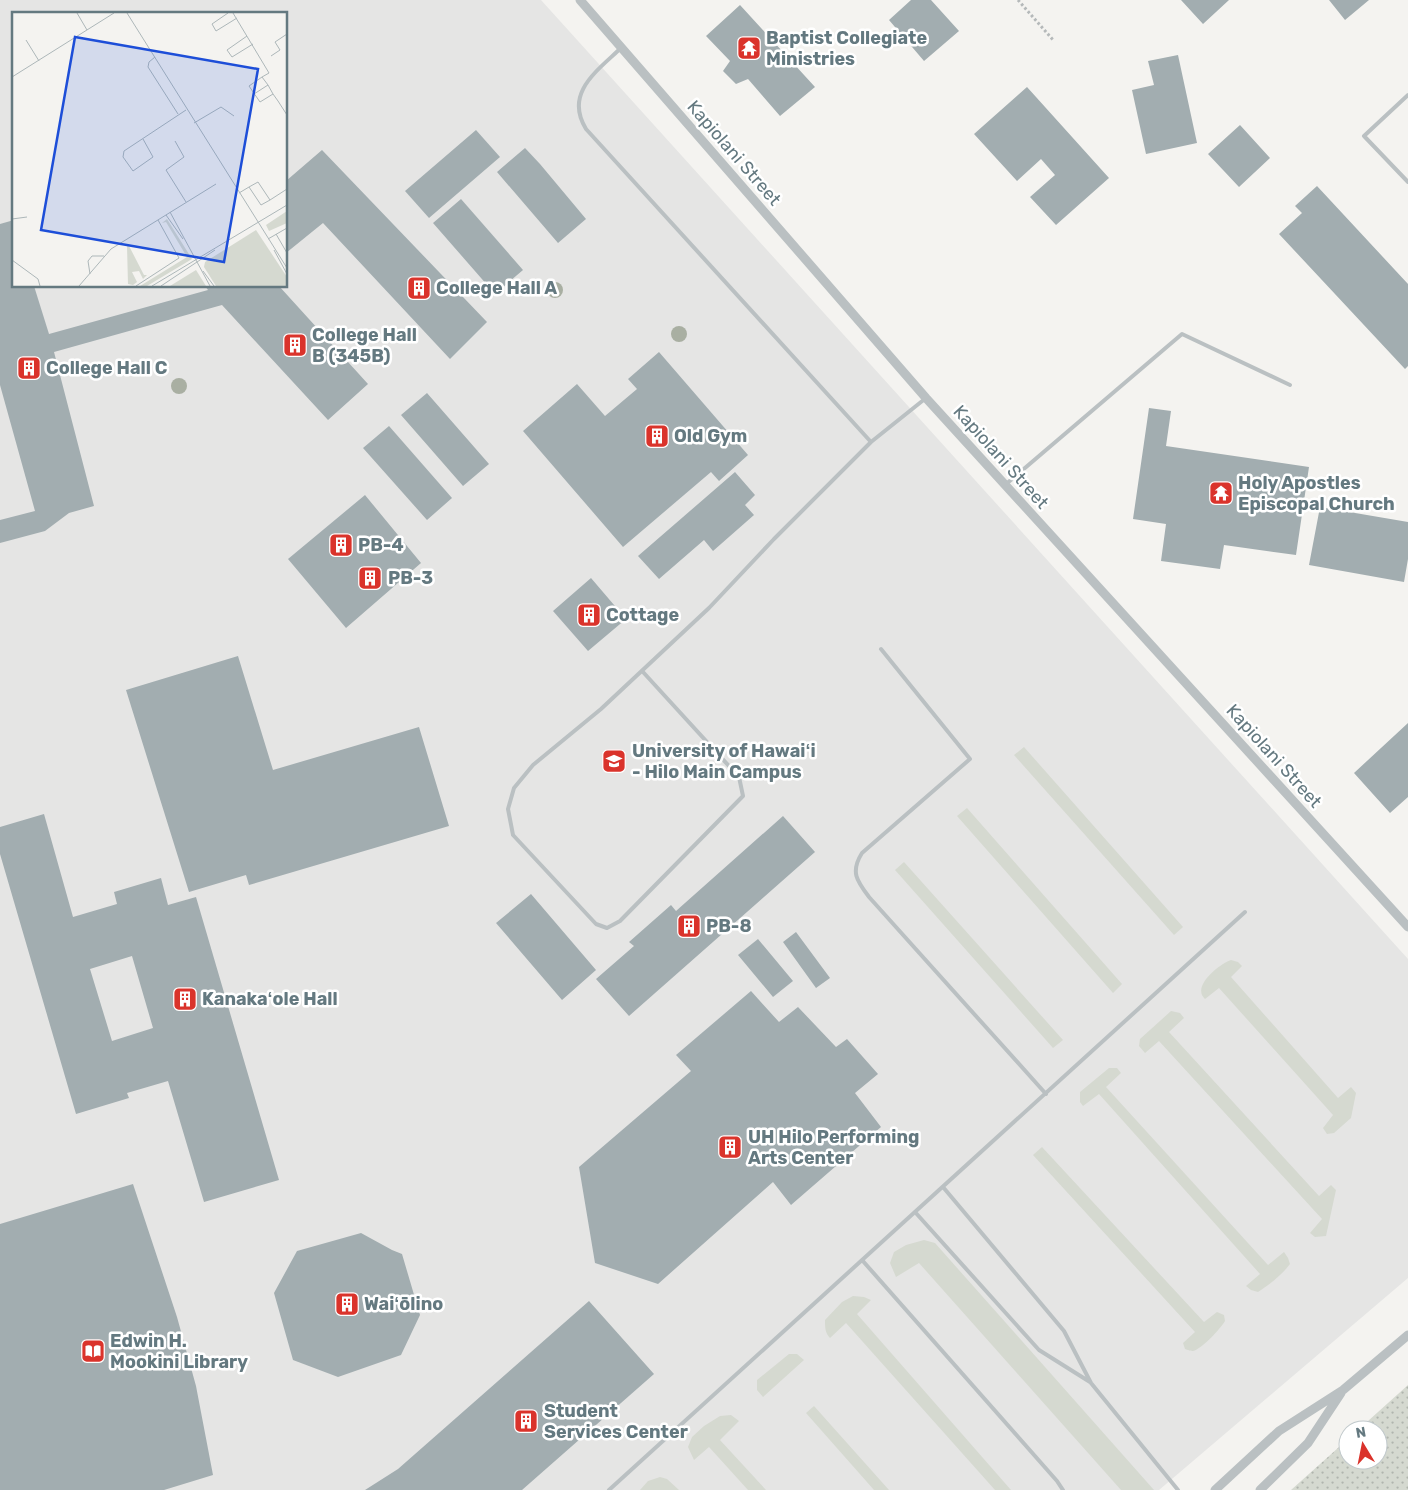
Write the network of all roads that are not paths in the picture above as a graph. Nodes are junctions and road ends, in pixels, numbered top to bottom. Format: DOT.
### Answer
graph roads {
  1 [pos="580,0"];
  2 [pos="621,48"];
  3 [pos="1408,95"];
  4 [pos="1408,182"];
  5 [pos="1290,385"];
  6 [pos="926,398"];
  7 [pos="871,442"];
  8 [pos="1005,485"];
  9 [pos="881,649"];
  10 [pos="643,672"];
  11 [pos="1245,912"];
  12 [pos="1408,927"];
  13 [pos="1046,1094"];
  14 [pos="943,1187"];
  15 [pos="915,1212"];
  16 [pos="862,1260"];
  17 [pos="1408,1335"];
  18 [pos="1092,1383"];
  19 [pos="1343,1390"];
  20 [pos="609,1490"];
  21 [pos="1063,1490"];
  22 [pos="1178,1490"];
  23 [pos="1215,1490"];
  24 [pos="1260,1490"];
  1 -- 2 [label="street, Kapiolani Street"];
  2 -- 6 [label="street, Kapiolani Street"];
  2 -- 7 [label="lane"];
  3 -- 4 [label="lane"];
  5 -- 8 [label="lane"];
  6 -- 7 [label="lane"];
  6 -- 8 [label="street, Kapiolani Street"];
  7 -- 10 [label="lane"];
  8 -- 12 [label="street, Kapiolani Street"];
  9 -- 13 [label="lane"];
  10 -- 10 [label="lane"];
  11 -- 13 [label="lane"];
  13 -- 14 [label="lane"];
  14 -- 15 [label="lane"];
  14 -- 18 [label="lane"];
  15 -- 16 [label="lane"];
  15 -- 18 [label="lane"];
  16 -- 20 [label="lane"];
  16 -- 21 [label="lane"];
  17 -- 19 [label="street"];
  18 -- 22 [label="lane"];
  19 -- 23 [label="street"];
  19 -- 24 [label="street"];
}
